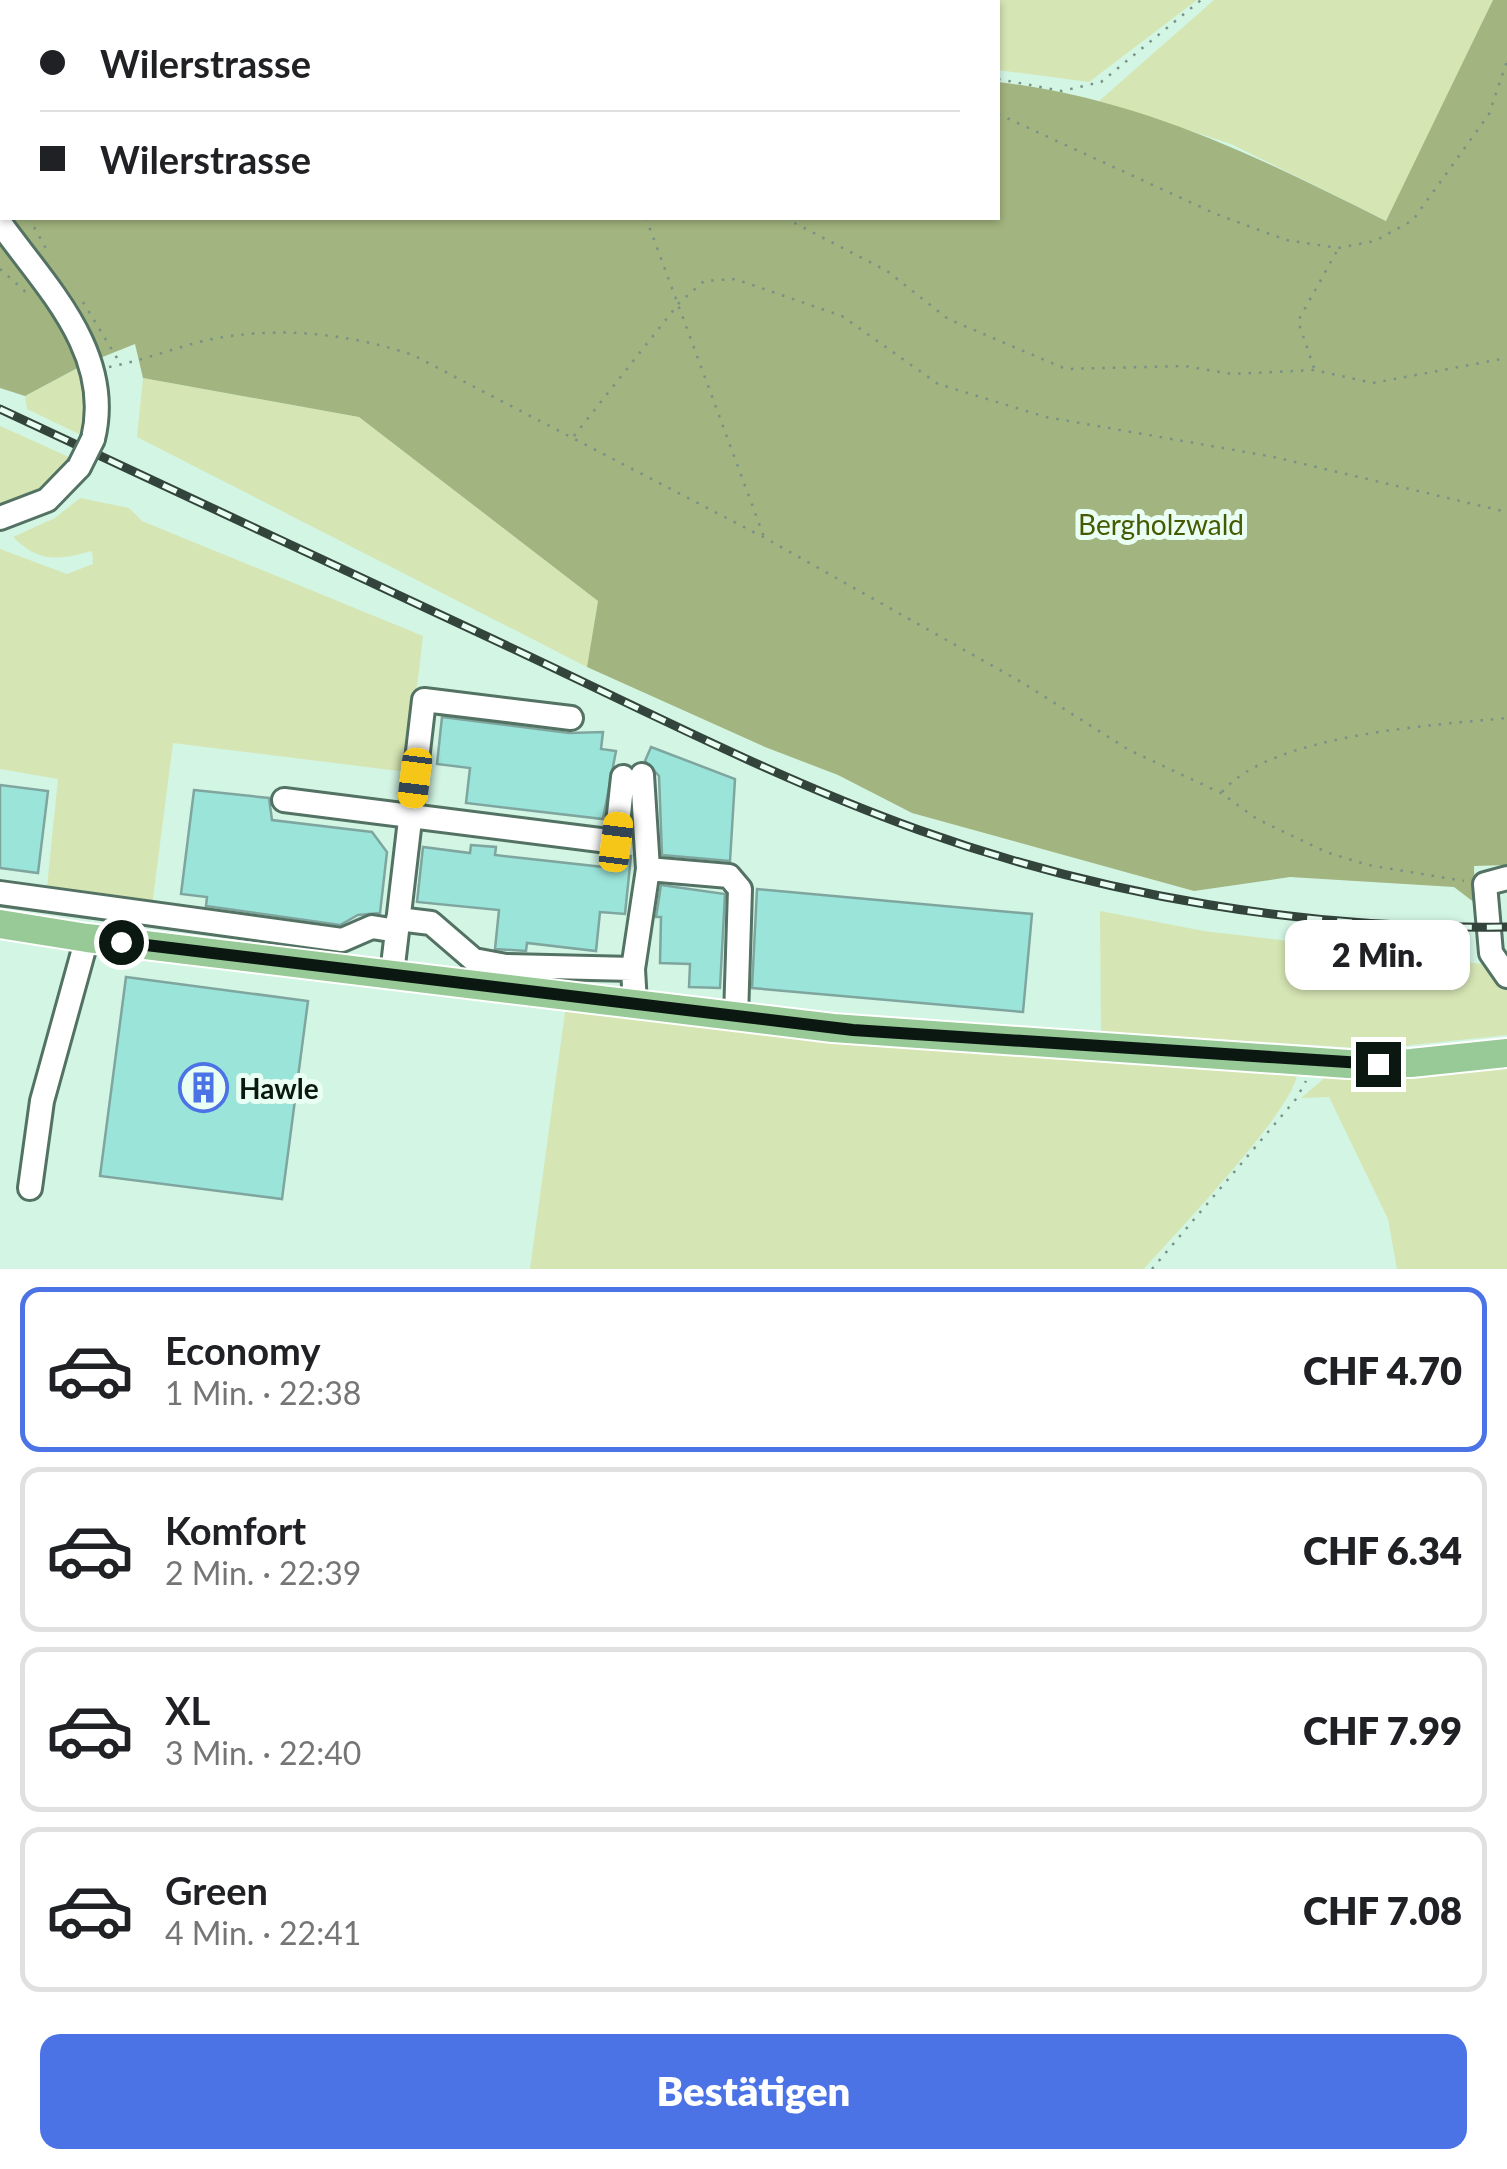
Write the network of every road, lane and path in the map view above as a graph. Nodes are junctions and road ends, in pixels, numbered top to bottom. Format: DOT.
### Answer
graph roads {
  1 [pos="1201,0"];
  2 [pos="1507,62"];
  3 [pos="1000,79"];
  4 [pos="1000,115"];
  5 [pos="647,220"];
  6 [pos="790,220"];
  7 [pos="0,222"];
  8 [pos="1338,248"];
  9 [pos="679,302"];
  10 [pos="1507,358"];
  11 [pos="1314,370"];
  12 [pos="94,371"];
  13 [pos="573,438"];
  14 [pos="1507,512"];
  15 [pos="0,518"];
  16 [pos="765,538"];
  17 [pos="572,718"];
  18 [pos="1507,718"];
  19 [pos="1221,793"];
  20 [pos="284,800"];
  21 [pos="410,816"];
  22 [pos="648,869"];
  23 [pos="1496,881"];
  24 [pos="0,893"];
  25 [pos="0,924"];
  26 [pos="398,925"];
  27 [pos="87,938"];
  28 [pos="633,970"];
  29 [pos="392,974"];
  30 [pos="1507,976"];
  31 [pos="635,1004"];
  32 [pos="736,1017"];
  33 [pos="1507,1053"];
  34 [pos="1316,1062"];
  35 [pos="30,1188"];
  36 [pos="1152,1269"];
  1 -- 3 [label="path"];
  2 -- 8 [label="path"];
  4 -- 8 [label="path"];
  5 -- 9 [label="path"];
  6 -- 11 [label="path"];
  7 -- 12 [label="street"];
  8 -- 11 [label="path"];
  9 -- 13 [label="path"];
  9 -- 14 [label="path"];
  9 -- 16 [label="path"];
  10 -- 11 [label="path"];
  12 -- 13 [label="path"];
  12 -- 15 [label="street, bridge"];
  13 -- 16 [label="path"];
  16 -- 19 [label="path"];
  17 -- 21 [label="street"];
  18 -- 19 [label="path"];
  19 -- 23 [label="path"];
  20 -- 21 [label="street"];
  21 -- 22 [label="street"];
  21 -- 26 [label="street"];
  22 -- 28 [label="street"];
  22 -- 32 [label="street"];
  23 -- 30 [label="street"];
  24 -- 26 [label="street"];
  25 -- 27 [label="main road"];
  26 -- 28 [label="street"];
  26 -- 29 [label="street"];
  27 -- 29 [label="main road"];
  27 -- 35 [label="street"];
  28 -- 31 [label="street"];
  29 -- 31 [label="main road"];
  31 -- 32 [label="main road"];
  32 -- 34 [label="main road"];
  33 -- 34 [label="main road"];
  34 -- 36 [label="path"];
}
